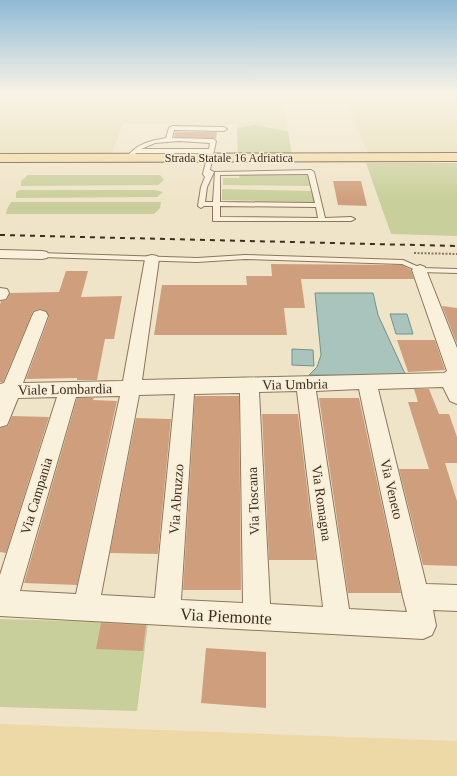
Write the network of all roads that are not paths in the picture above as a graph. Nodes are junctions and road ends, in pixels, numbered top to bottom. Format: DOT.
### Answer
graph roads {
  1 [pos="172,128"];
  2 [pos="183,128"];
  3 [pos="224,129"];
  4 [pos="168,141"];
  5 [pos="131,154"];
  6 [pos="457,157"];
  7 [pos="0,158"];
  8 [pos="211,158"];
  9 [pos="215,204"];
  10 [pos="318,205"];
  11 [pos="351,219"];
  12 [pos="322,220"];
  13 [pos="198,249"];
  14 [pos="0,254"];
  15 [pos="42,255"];
  16 [pos="152,259"];
  17 [pos="197,260"];
  18 [pos="420,270"];
  19 [pos="457,271"];
  20 [pos="40,316"];
  21 [pos="455,381"];
  22 [pos="367,382"];
  23 [pos="306,384"];
  24 [pos="249,385"];
  25 [pos="185,386"];
  26 [pos="131,388"];
  27 [pos="69,389"];
  28 [pos="6,391"];
  29 [pos="0,419"];
  30 [pos="416,597"];
  31 [pos="457,598"];
  32 [pos="2,603"];
  33 [pos="86,608"];
  34 [pos="168,612"];
  35 [pos="257,618"];
  36 [pos="338,622"];
  1 -- 4 [label="lane"];
  2 -- 3 [label="lane"];
  4 -- 5 [label="lane"];
  4 -- 8 [label="lane"];
  5 -- 7 [label="main road, Strada Statale 16 Adriatica"];
  5 -- 8 [label="main road, Strada Statale 16 Adriatica"];
  6 -- 8 [label="main road, Strada Statale 16 Adriatica"];
  8 -- 9 [label="lane"];
  9 -- 10 [label="lane"];
  9 -- 10 [label="lane"];
  9 -- 12 [label="lane"];
  10 -- 12 [label="lane"];
  11 -- 12 [label="lane"];
  13 -- 17 [label="lane"];
  14 -- 15 [label="street"];
  15 -- 16 [label="lane"];
  16 -- 17 [label="lane"];
  16 -- 26 [label="street"];
  17 -- 18 [label="lane"];
  18 -- 19 [label="lane"];
  18 -- 21 [label="street"];
  20 -- 28 [label="street"];
  21 -- 22 [label="street, Via Umbria"];
  22 -- 23 [label="street, Via Umbria"];
  22 -- 30 [label="street, Via Veneto"];
  23 -- 24 [label="street, Via Umbria"];
  23 -- 36 [label="street, Via Romagna"];
  24 -- 25 [label="street, Via Umbria"];
  24 -- 35 [label="street, Via Toscana"];
  25 -- 26 [label="street, Via Umbria"];
  25 -- 34 [label="street, Via Abruzzo"];
  26 -- 27 [label="street, Viale Lombardia"];
  26 -- 33 [label="street"];
  27 -- 28 [label="street, Viale Lombardia"];
  27 -- 32 [label="street, Via Campania"];
  28 -- 29 [label="street"];
  30 -- 31 [label="street"];
  30 -- 36 [label="street, Via Piemonte"];
  32 -- 33 [label="street, Via Piemonte"];
  33 -- 34 [label="street, Via Piemonte"];
  34 -- 35 [label="street, Via Piemonte"];
  35 -- 36 [label="street, Via Piemonte"];
}
